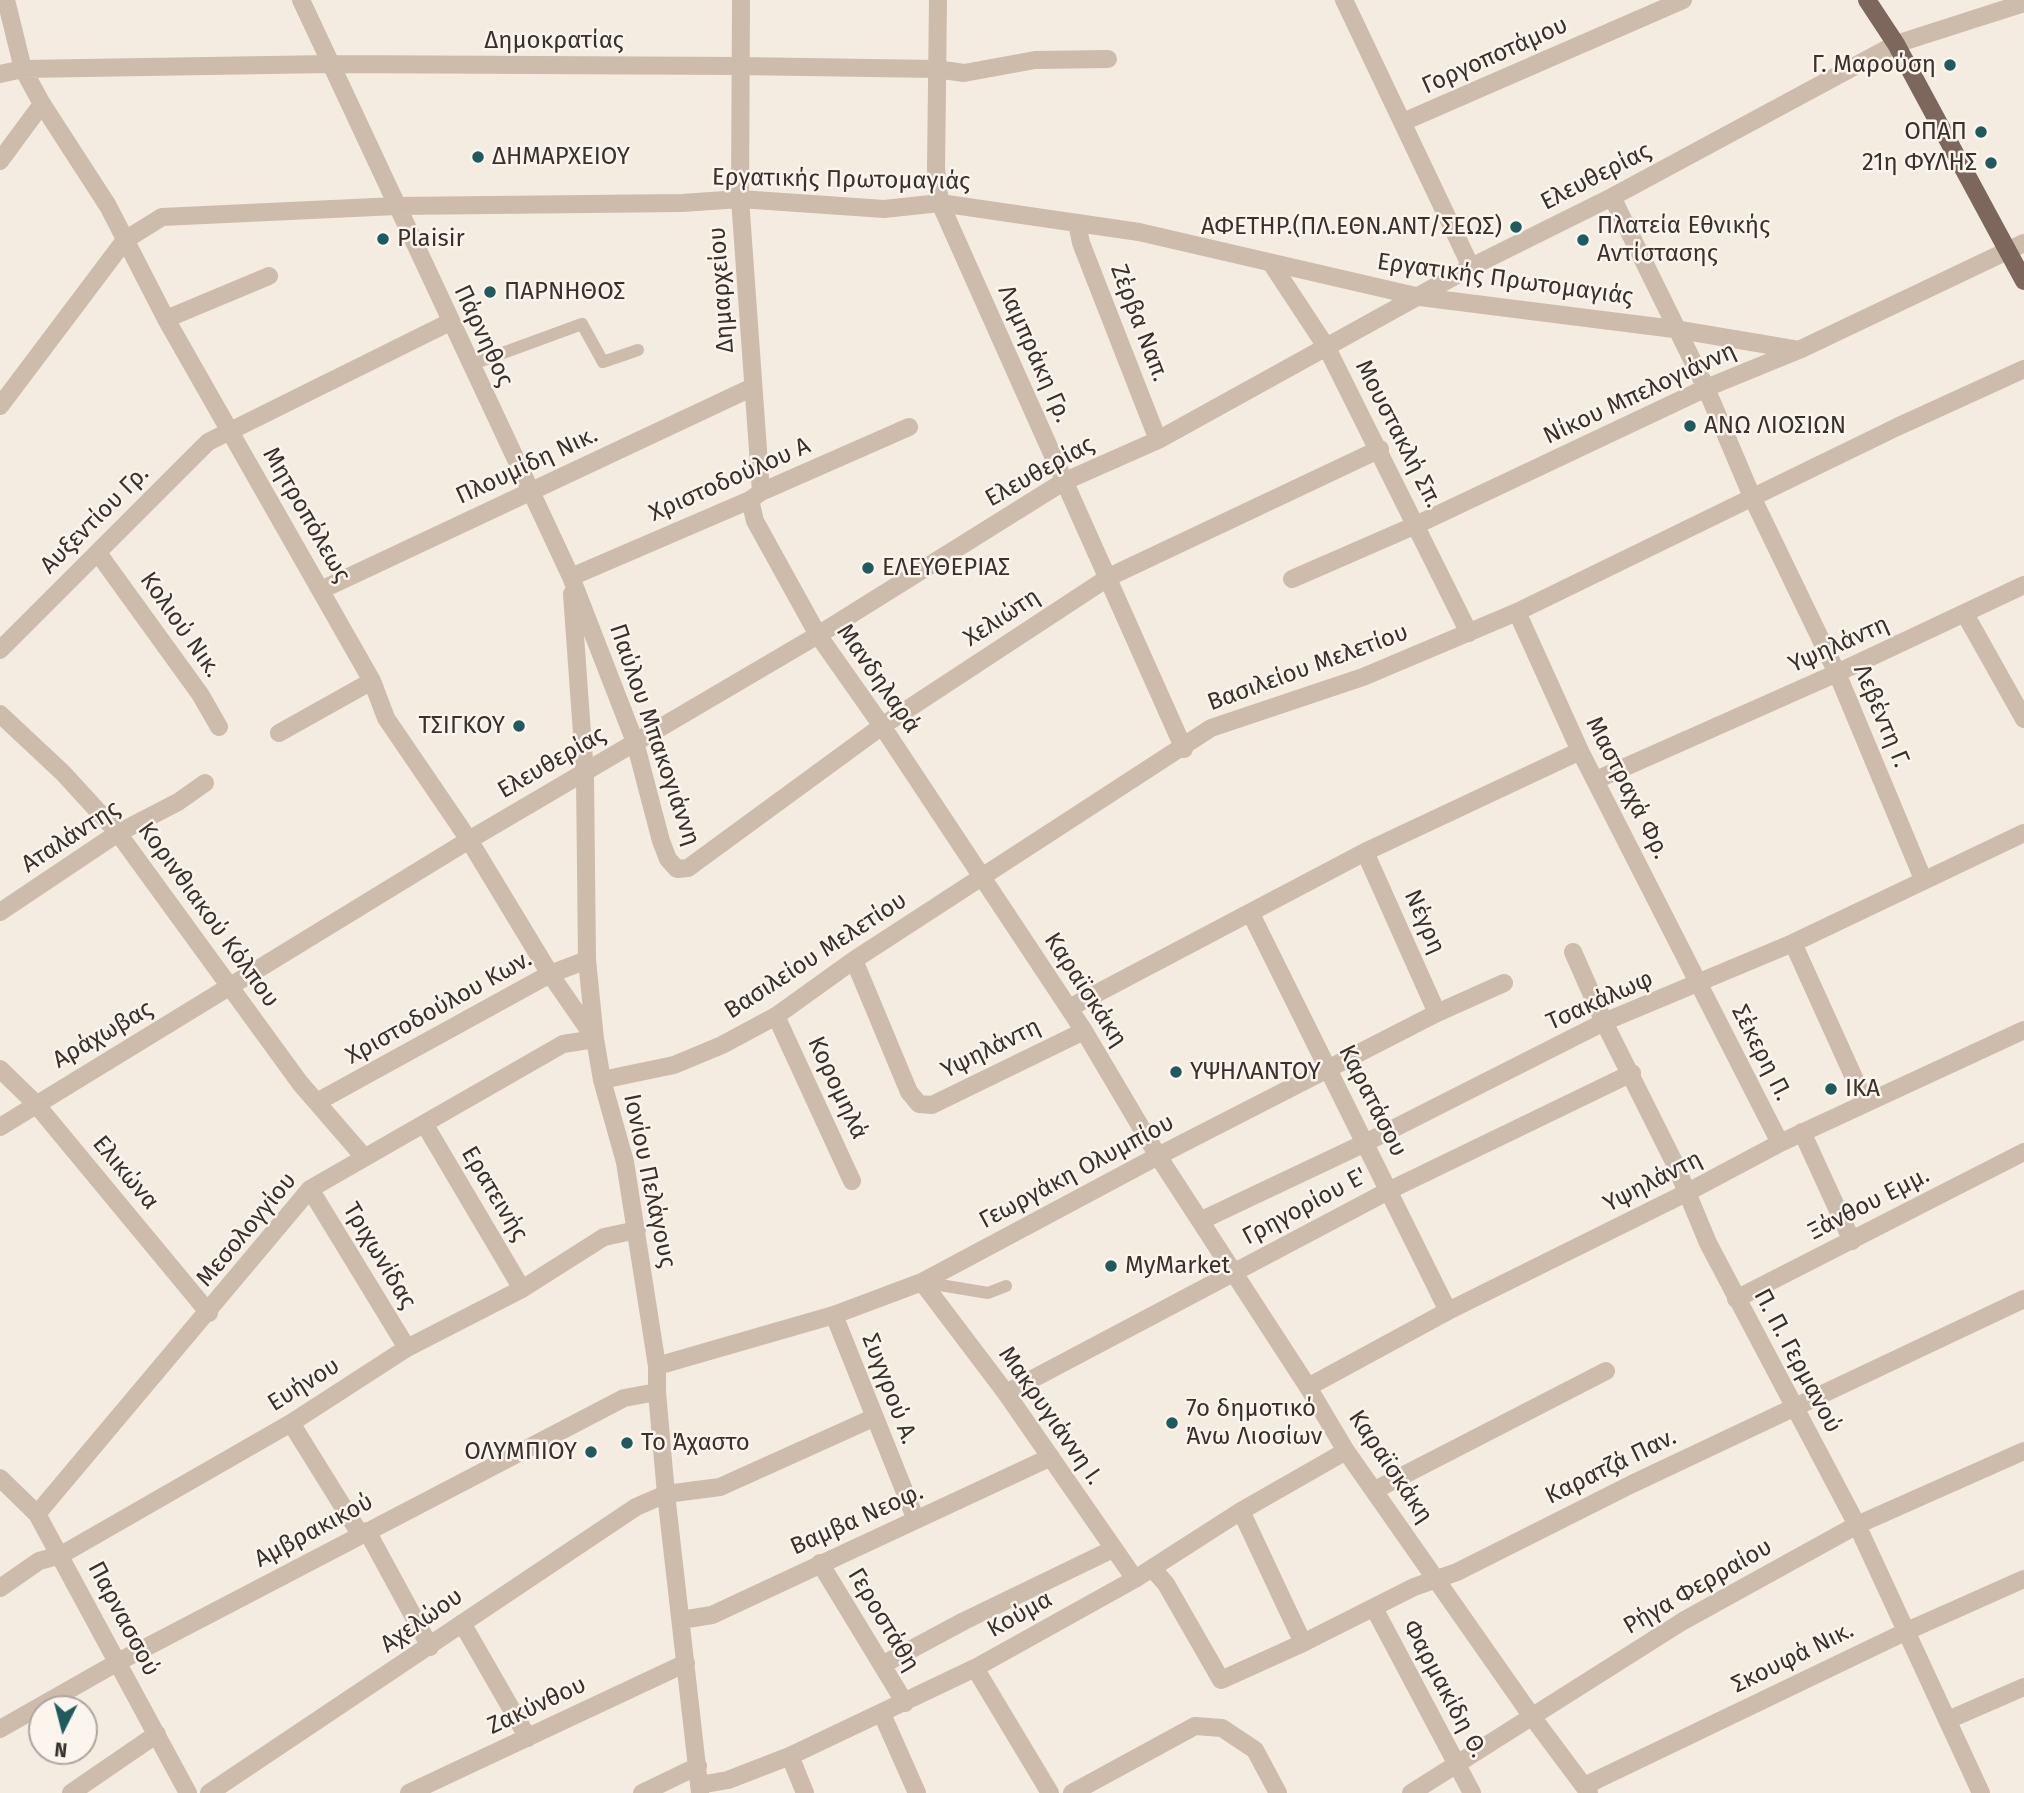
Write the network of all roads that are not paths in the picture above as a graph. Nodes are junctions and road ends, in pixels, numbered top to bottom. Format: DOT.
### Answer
graph roads {
  1 [pos="6,0"];
  2 [pos="302,0"];
  3 [pos="741,0"];
  4 [pos="938,0"];
  5 [pos="1344,0"];
  6 [pos="1683,0"];
  7 [pos="1867,0"];
  8 [pos="2024,4"];
  9 [pos="1896,44"];
  10 [pos="1108,59"];
  11 [pos="330,64"];
  12 [pos="739,66"];
  13 [pos="23,69"];
  14 [pos="936,69"];
  15 [pos="0,74"];
  16 [pos="41,104"];
  17 [pos="1403,122"];
  18 [pos="0,161"];
  19 [pos="1612,197"];
  20 [pos="740,199"];
  21 [pos="940,203"];
  22 [pos="396,206"];
  23 [pos="1077,223"];
  24 [pos="125,240"];
  25 [pos="2016,248"];
  26 [pos="1272,263"];
  27 [pos="1471,267"];
  28 [pos="269,276"];
  29 [pos="2024,281"];
  30 [pos="1420,297"];
  31 [pos="166,319"];
  32 [pos="450,322"];
  33 [pos="1674,329"];
  34 [pos="1327,348"];
  35 [pos="638,350"];
  36 [pos="1799,350"];
  37 [pos="470,365"];
  38 [pos="2024,369"];
  39 [pos="753,387"];
  40 [pos="1706,388"];
  41 [pos="0,406"];
  42 [pos="909,427"];
  43 [pos="229,431"];
  44 [pos="1158,440"];
  45 [pos="1380,449"];
  46 [pos="1063,482"];
  47 [pos="529,492"];
  48 [pos="755,496"];
  49 [pos="1753,499"];
  50 [pos="1416,525"];
  51 [pos="98,553"];
  52 [pos="571,577"];
  53 [pos="1109,577"];
  54 [pos="1292,579"];
  55 [pos="2024,585"];
  56 [pos="321,590"];
  57 [pos="1517,611"];
  58 [pos="1965,614"];
  59 [pos="1469,633"];
  60 [pos="818,635"];
  61 [pos="0,650"];
  62 [pos="1837,673"];
  63 [pos="372,681"];
  64 [pos="0,714"];
  65 [pos="2024,719"];
  66 [pos="882,726"];
  67 [pos="219,727"];
  68 [pos="279,733"];
  69 [pos="635,742"];
  70 [pos="1184,749"];
  71 [pos="1580,751"];
  72 [pos="585,775"];
  73 [pos="1596,780"];
  74 [pos="205,783"];
  75 [pos="118,833"];
  76 [pos="2024,833"];
  77 [pos="469,840"];
  78 [pos="1365,852"];
  79 [pos="677,869"];
  80 [pos="982,877"];
  81 [pos="1923,879"];
  82 [pos="0,912"];
  83 [pos="1251,915"];
  84 [pos="1793,943"];
  85 [pos="1573,952"];
  86 [pos="587,960"];
  87 [pos="854,960"];
  88 [pos="551,974"];
  89 [pos="1504,983"];
  90 [pos="1699,985"];
  91 [pos="232,988"];
  92 [pos="1069,1008"];
  93 [pos="1437,1013"];
  94 [pos="776,1016"];
  95 [pos="1604,1023"];
  96 [pos="2024,1030"];
  97 [pos="1084,1031"];
  98 [pos="595,1039"];
  99 [pos="0,1069"];
  100 [pos="1327,1070"];
  101 [pos="1632,1073"];
  102 [pos="602,1080"];
  103 [pos="317,1102"];
  104 [pos="1865,1102"];
  105 [pos="35,1103"];
  106 [pos="425,1125"];
  107 [pos="0,1127"];
  108 [pos="1802,1132"];
  109 [pos="1365,1143"];
  110 [pos="1780,1143"];
  111 [pos="2024,1152"];
  112 [pos="1158,1156"];
  113 [pos="364,1157"];
  114 [pos="852,1181"];
  115 [pos="310,1189"];
  116 [pos="1390,1190"];
  117 [pos="1686,1193"];
  118 [pos="1200,1221"];
  119 [pos="638,1230"];
  120 [pos="1852,1241"];
  121 [pos="1233,1272"];
  122 [pos="922,1282"];
  123 [pos="1006,1286"];
  124 [pos="522,1289"];
  125 [pos="1736,1299"];
  126 [pos="2024,1299"];
  127 [pos="1448,1311"];
  128 [pos="209,1313"];
  129 [pos="834,1315"];
  130 [pos="407,1348"];
  131 [pos="657,1366"];
  132 [pos="1606,1371"];
  133 [pos="1308,1387"];
  134 [pos="657,1392"];
  135 [pos="1006,1394"];
  136 [pos="1794,1407"];
  137 [pos="873,1418"];
  138 [pos="291,1423"];
  139 [pos="1346,1451"];
  140 [pos="2024,1451"];
  141 [pos="1051,1457"];
  142 [pos="0,1478"];
  143 [pos="1375,1490"];
  144 [pos="666,1494"];
  145 [pos="1241,1511"];
  146 [pos="37,1514"];
  147 [pos="916,1520"];
  148 [pos="1857,1525"];
  149 [pos="363,1533"];
  150 [pos="1113,1549"];
  151 [pos="61,1555"];
  152 [pos="820,1563"];
  153 [pos="1152,1568"];
  154 [pos="1135,1579"];
  155 [pos="1435,1579"];
  156 [pos="2024,1579"];
  157 [pos="0,1588"];
  158 [pos="1374,1608"];
  159 [pos="681,1620"];
  160 [pos="462,1623"];
  161 [pos="1907,1631"];
  162 [pos="1303,1643"];
  163 [pos="430,1647"];
  164 [pos="118,1662"];
  165 [pos="686,1663"];
  166 [pos="882,1665"];
  167 [pos="975,1668"];
  168 [pos="2024,1687"];
  169 [pos="905,1703"];
  170 [pos="882,1714"];
  171 [pos="1533,1718"];
  172 [pos="1948,1720"];
  173 [pos="0,1729"];
  174 [pos="157,1734"];
  175 [pos="528,1738"];
  176 [pos="790,1756"];
  177 [pos="1456,1764"];
  178 [pos="698,1766"];
  179 [pos="700,1789"];
  180 [pos="1587,1789"];
  181 [pos="71,1793"];
  182 [pos="188,1793"];
  183 [pos="209,1793"];
  184 [pos="409,1793"];
  185 [pos="642,1793"];
  186 [pos="805,1793"];
  187 [pos="917,1793"];
  188 [pos="1050,1793"];
  189 [pos="1072,1793"];
  190 [pos="1278,1793"];
  191 [pos="1412,1793"];
  192 [pos="1472,1793"];
  193 [pos="1981,1793"];
  1 -- 13 [label="street, Μητροπόλεως"];
  2 -- 11 [label="street, Πάρνηθος"];
  3 -- 12 [label="street, Δημαρχείου"];
  4 -- 14 [label="street, Λαμπράκη Γρ."];
  5 -- 17 [label="street"];
  6 -- 17 [label="street, Γοργοποτάμου"];
  7 -- 9 [label="main road"];
  8 -- 9 [label="street, Ελευθερίας"];
  9 -- 19 [label="street, Ελευθερίας"];
  9 -- 25 [label="main road"];
  10 -- 14 [label="street, Δημοκρατίας"];
  11 -- 12 [label="street, Δημοκρατίας"];
  11 -- 13 [label="street, Δημοκρατίας"];
  11 -- 22 [label="street, Πάρνηθος"];
  12 -- 14 [label="street, Δημοκρατίας"];
  12 -- 20 [label="street, Δημαρχείου"];
  13 -- 15 [label="street, Δημοκρατίας"];
  13 -- 16 [label="street, Μητροπόλεως"];
  14 -- 21 [label="street, Λαμπράκη Γρ."];
  16 -- 18 [label="street"];
  16 -- 24 [label="street, Μητροπόλεως"];
  17 -- 27 [label="street"];
  19 -- 27 [label="street, Ελευθερίας"];
  19 -- 33 [label="street, Λεβέντη Γ."];
  20 -- 21 [label="street, Εργατικής Πρωτομαγιάς"];
  20 -- 22 [label="street, Εργατικής Πρωτομαγιάς"];
  20 -- 39 [label="street, Δημαρχείου"];
  21 -- 23 [label="street, Εργατικής Πρωτομαγιάς"];
  21 -- 46 [label="street, Λαμπράκη Γρ."];
  22 -- 24 [label="street, Εργατικής Πρωτομαγιάς"];
  22 -- 32 [label="street, Πάρνηθος"];
  23 -- 26 [label="street, Εργατικής Πρωτομαγιάς"];
  23 -- 44 [label="street, Ζέρβα Ναπ."];
  24 -- 31 [label="street, Μητροπόλεως"];
  24 -- 41 [label="street, Εργατικής Πρωτομαγιάς"];
  25 -- 29 [label="main road"];
  25 -- 36 [label="street, Νίκου Μπελογιάννη"];
  26 -- 30 [label="street, Εργατικής Πρωτομαγιάς"];
  26 -- 34 [label="street, Μουστακλή Σπ."];
  27 -- 30 [label="street, Ελευθερίας"];
  28 -- 31 [label="street"];
  30 -- 33 [label="street, Εργατικής Πρωτομαγιάς"];
  30 -- 34 [label="street, Ελευθερίας"];
  31 -- 43 [label="street, Μητροπόλεως"];
  32 -- 37 [label="street, Πάρνηθος"];
  32 -- 43 [label="street, Αυξεντίου Γρ."];
  33 -- 36 [label="street, Εργατικής Πρωτομαγιάς"];
  33 -- 40 [label="street, Λεβέντη Γ."];
  34 -- 44 [label="street, Ελευθερίας"];
  34 -- 45 [label="street, Μουστακλή Σπ."];
  35 -- 37 [label="lane"];
  36 -- 40 [label="street, Νίκου Μπελογιάννη"];
  37 -- 47 [label="street, Πάρνηθος"];
  38 -- 49 [label="street, Βασιλείου Μελετίου"];
  39 -- 47 [label="street, Πλουμίδη Νικ."];
  39 -- 48 [label="street, Δημαρχείου"];
  40 -- 49 [label="street, Λεβέντη Γ."];
  40 -- 50 [label="street, Νίκου Μπελογιάννη"];
  42 -- 48 [label="street, Χριστοδούλου Α"];
  43 -- 51 [label="street, Αυξεντίου Γρ."];
  43 -- 56 [label="street, Μητροπόλεως"];
  44 -- 46 [label="street, Ελευθερίας"];
  45 -- 50 [label="street, Μουστακλή Σπ."];
  45 -- 53 [label="street, Χελιώτη"];
  46 -- 53 [label="street, Λαμπράκη Γρ."];
  46 -- 60 [label="street, Ελευθερίας"];
  47 -- 52 [label="street, Πάρνηθος"];
  47 -- 56 [label="street, Πλουμίδη Νικ."];
  48 -- 52 [label="street, Χριστοδούλου Α"];
  48 -- 60 [label="street, Μανδηλαρά"];
  49 -- 57 [label="street, Βασιλείου Μελετίου"];
  49 -- 62 [label="street, Λεβέντη Γ."];
  50 -- 54 [label="street, Νίκου Μπελογιάννη"];
  50 -- 59 [label="street, Μουστακλή Σπ."];
  51 -- 61 [label="street, Αυξεντίου Γρ."];
  51 -- 67 [label="street, Κολιού Νικ."];
  52 -- 69 [label="street, Παύλου Μπακογιάννη"];
  52 -- 72 [label="street, Ιονίου Πελάγους"];
  53 -- 66 [label="street, Χελιώτη"];
  53 -- 70 [label="street, Λαμπράκη Γρ."];
  55 -- 58 [label="street, Υψηλάντη"];
  56 -- 63 [label="street, Μητροπόλεως"];
  57 -- 59 [label="street, Βασιλείου Μελετίου"];
  57 -- 71 [label="street, Μαστραχά Φρ."];
  58 -- 62 [label="street, Υψηλάντη"];
  58 -- 65 [label="street"];
  59 -- 70 [label="street, Βασιλείου Μελετίου"];
  60 -- 66 [label="street, Μανδηλαρά"];
  60 -- 69 [label="street, Ελευθερίας"];
  62 -- 73 [label="street, Υψηλάντη"];
  62 -- 81 [label="street, Λεβέντη Γ."];
  63 -- 68 [label="street"];
  63 -- 77 [label="street, Μητροπόλεως"];
  64 -- 75 [label="street, Κορινθιακού Κόλπου"];
  66 -- 79 [label="street, Χελιώτη"];
  66 -- 80 [label="street, Μανδηλαρά"];
  69 -- 72 [label="street, Ελευθερίας"];
  69 -- 79 [label="street, Παύλου Μπακογιάννη"];
  70 -- 80 [label="street, Βασιλείου Μελετίου"];
  71 -- 73 [label="street, Μαστραχά Φρ."];
  71 -- 78 [label="street, Υψηλάντη"];
  72 -- 77 [label="street, Ελευθερίας"];
  72 -- 86 [label="street, Ιονίου Πελάγους"];
  73 -- 90 [label="street, Μαστραχά Φρ."];
  74 -- 75 [label="street, Αταλάντης"];
  75 -- 82 [label="street, Αταλάντης"];
  75 -- 91 [label="street, Κορινθιακού Κόλπου"];
  76 -- 81 [label="street, Τσακάλωφ"];
  77 -- 88 [label="street, Μητροπόλεως"];
  77 -- 91 [label="street, Ελευθερίας"];
  78 -- 83 [label="street, Υψηλάντη"];
  78 -- 93 [label="street, Νέγρη"];
  80 -- 87 [label="street, Βασιλείου Μελετίου"];
  80 -- 92 [label="street, Καραϊσκάκη"];
  81 -- 84 [label="street, Τσακάλωφ"];
  83 -- 92 [label="street, Υψηλάντη"];
  83 -- 100 [label="street, Καρατάσου"];
  84 -- 90 [label="street, Τσακάλωφ"];
  84 -- 104 [label="street"];
  85 -- 95 [label="street, Π. Π. Γερμανού"];
  86 -- 88 [label="street, Χριστοδούλου Κων."];
  86 -- 98 [label="street, Ιονίου Πελάγους"];
  87 -- 94 [label="street, Βασιλείου Μελετίου"];
  87 -- 97 [label="street, Υψηλάντη"];
  88 -- 98 [label="street, Μητροπόλεως"];
  88 -- 103 [label="street, Χριστοδούλου Κων."];
  89 -- 93 [label="street, Γεωργάκη Ολυμπίου"];
  90 -- 95 [label="street, Τσακάλωφ"];
  90 -- 110 [label="street, Σέκερη Π."];
  91 -- 103 [label="street, Κορινθιακού Κόλπου"];
  91 -- 105 [label="street, Αράχωβας"];
  92 -- 97 [label="street, Καραϊσκάκη"];
  93 -- 100 [label="street, Γεωργάκη Ολυμπίου"];
  94 -- 102 [label="street, Βασιλείου Μελετίου"];
  94 -- 114 [label="street, Κορομηλά"];
  95 -- 101 [label="street, Π. Π. Γερμανού"];
  95 -- 109 [label="street, Τσακάλωφ"];
  96 -- 104 [label="street, Υψηλάντη"];
  97 -- 112 [label="street, Καραϊσκάκη"];
  98 -- 102 [label="street, Ιονίου Πελάγους"];
  98 -- 106 [label="street, Μεσολογγίου"];
  99 -- 105 [label="street, Ελικώνα"];
  100 -- 109 [label="street, Καρατάσου"];
  100 -- 112 [label="street, Γεωργάκη Ολυμπίου"];
  101 -- 116 [label="street, Γρηγορίου Ε'"];
  101 -- 117 [label="street, Π. Π. Γερμανού"];
  102 -- 119 [label="street, Ιονίου Πελάγους"];
  103 -- 113 [label="street, Κορινθιακού Κόλπου"];
  104 -- 108 [label="street, Υψηλάντη"];
  105 -- 107 [label="street, Αράχωβας"];
  105 -- 128 [label="street, Ελικώνα"];
  106 -- 113 [label="street, Μεσολογγίου"];
  106 -- 124 [label="street, Ερατεινής"];
  108 -- 110 [label="street, Υψηλάντη"];
  108 -- 120 [label="street"];
  109 -- 116 [label="street, Καρατάσου"];
  109 -- 118 [label="street, Τσακάλωφ"];
  110 -- 117 [label="street, Υψηλάντη"];
  111 -- 120 [label="street, Ξάνθου Εμμ."];
  112 -- 118 [label="street, Καραϊσκάκη"];
  112 -- 122 [label="street, Γεωργάκη Ολυμπίου"];
  113 -- 115 [label="street, Μεσολογγίου"];
  115 -- 128 [label="street, Μεσολογγίου"];
  115 -- 130 [label="street, Τριχωνίδας"];
  116 -- 121 [label="street, Γρηγορίου Ε'"];
  116 -- 127 [label="street, Καρατάσου"];
  117 -- 125 [label="street, Π. Π. Γερμανού"];
  117 -- 127 [label="street, Υψηλάντη"];
  118 -- 121 [label="street, Καραϊσκάκη"];
  119 -- 124 [label="street, Ευήνου"];
  119 -- 131 [label="street, Ιονίου Πελάγους"];
  120 -- 125 [label="street, Ξάνθου Εμμ."];
  121 -- 133 [label="street, Καραϊσκάκη"];
  121 -- 135 [label="street, Γρηγορίου Ε'"];
  122 -- 123 [label="lane"];
  122 -- 129 [label="street, Γεωργάκη Ολυμπίου"];
  122 -- 135 [label="street, Μακρυγιάννη Ι."];
  124 -- 130 [label="street, Ευήνου"];
  125 -- 136 [label="street, Π. Π. Γερμανού"];
  126 -- 136 [label="street, Καρατζά Παν."];
  127 -- 133 [label="street, Υψηλάντη"];
  128 -- 146 [label="street, Μεσολογγίου"];
  129 -- 131 [label="street, Γεωργάκη Ολυμπίου"];
  129 -- 137 [label="street, Συγγρού Α."];
  130 -- 138 [label="street, Ευήνου"];
  131 -- 134 [label="street, Ιονίου Πελάγους"];
  132 -- 143 [label="street"];
  133 -- 139 [label="street, Καραϊσκάκη"];
  134 -- 144 [label="street, Ιονίου Πελάγους"];
  134 -- 149 [label="street, Αμβρακικού"];
  135 -- 141 [label="street, Μακρυγιάννη Ι."];
  136 -- 148 [label="street, Π. Π. Γερμανού"];
  136 -- 155 [label="street, Καρατζά Παν."];
  137 -- 144 [label="street, Αχελώου"];
  137 -- 147 [label="street, Συγγρού Α."];
  138 -- 149 [label="street"];
  138 -- 151 [label="street, Ευήνου"];
  139 -- 143 [label="street, Καραϊσκάκη"];
  139 -- 145 [label="street, Κούμα"];
  140 -- 148 [label="street, Ρήγα Φερραίου"];
  141 -- 147 [label="street, Βαμβα Νεοφ."];
  141 -- 150 [label="street, Μακρυγιάννη Ι."];
  142 -- 146 [label="street, Παρνασσού"];
  143 -- 155 [label="street, Καραϊσκάκη"];
  144 -- 159 [label="street, Ιονίου Πελάγους"];
  144 -- 160 [label="street, Αχελώου"];
  145 -- 153 [label="street, Κούμα"];
  145 -- 162 [label="street"];
  146 -- 151 [label="street, Παρνασσού"];
  147 -- 152 [label="street, Βαμβα Νεοφ."];
  148 -- 161 [label="street, Π. Π. Γερμανού"];
  148 -- 171 [label="street, Ρήγα Φερραίου"];
  149 -- 163 [label="street"];
  149 -- 164 [label="street, Αμβρακικού"];
  150 -- 154 [label="street, Μακρυγιάννη Ι."];
  150 -- 166 [label="street"];
  151 -- 157 [label="street, Ευήνου"];
  151 -- 164 [label="street, Παρνασσού"];
  152 -- 159 [label="street, Βαμβα Νεοφ."];
  152 -- 166 [label="street, Γεροστάθη"];
  153 -- 154 [label="street, Κούμα"];
  153 -- 162 [label="street, Καρατζά Παν."];
  154 -- 167 [label="street, Κούμα"];
  155 -- 158 [label="street, Καρατζά Παν."];
  155 -- 171 [label="street, Καραϊσκάκη"];
  156 -- 161 [label="street, Σκουφά Νικ."];
  158 -- 162 [label="street, Καρατζά Παν."];
  158 -- 177 [label="street, Φαρμακίδη Θ."];
  159 -- 165 [label="street, Ιονίου Πελάγους"];
  160 -- 163 [label="street, Αχελώου"];
  160 -- 175 [label="street"];
  161 -- 172 [label="street, Π. Π. Γερμανού"];
  161 -- 180 [label="street, Σκουφά Νικ."];
  163 -- 183 [label="street, Αχελώου"];
  164 -- 173 [label="street, Αμβρακικού"];
  164 -- 174 [label="street, Παρνασσού"];
  165 -- 175 [label="street, Ζακύνθου"];
  165 -- 178 [label="street, Ιονίου Πελάγους"];
  166 -- 169 [label="street, Γεροστάθη"];
  167 -- 169 [label="street, Κούμα"];
  167 -- 188 [label="street"];
  168 -- 172 [label="street"];
  169 -- 170 [label="street, Κούμα"];
  170 -- 176 [label="street, Κούμα"];
  170 -- 187 [label="street"];
  171 -- 177 [label="street, Ρήγα Φερραίου"];
  171 -- 180 [label="street, Καραϊσκάκη"];
  172 -- 193 [label="street, Π. Π. Γερμανού"];
  174 -- 181 [label="street"];
  174 -- 182 [label="street, Παρνασσού"];
  175 -- 184 [label="street, Ζακύνθου"];
  176 -- 179 [label="street, Κούμα"];
  176 -- 186 [label="street"];
  177 -- 191 [label="street, Ρήγα Φερραίου"];
  177 -- 192 [label="street, Φαρμακίδη Θ."];
  178 -- 179 [label="street, Ιονίου Πελάγους"];
  178 -- 185 [label="street"];
  189 -- 190 [label="street"];
}
